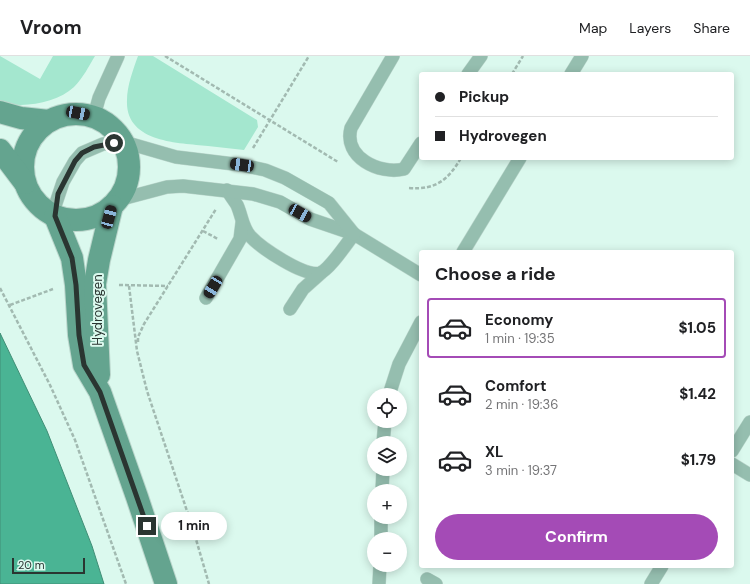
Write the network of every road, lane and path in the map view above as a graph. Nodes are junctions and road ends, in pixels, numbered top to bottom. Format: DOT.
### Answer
graph roads {
  1 [pos="118,56"];
  2 [pos="165,56"];
  3 [pos="309,56"];
  4 [pos="393,56"];
  5 [pos="481,56"];
  6 [pos="523,56"];
  7 [pos="582,56"];
  8 [pos="469,72"];
  9 [pos="513,72"];
  10 [pos="572,72"];
  11 [pos="0,112"];
  12 [pos="94,116"];
  13 [pos="270,119"];
  14 [pos="48,121"];
  15 [pos="124,142"];
  16 [pos="419,146"];
  17 [pos="0,150"];
  18 [pos="250,153"];
  19 [pos="460,160"];
  20 [pos="519,160"];
  21 [pos="343,165"];
  22 [pos="26,183"];
  23 [pos="404,187"];
  24 [pos="227,190"];
  25 [pos="115,203"];
  26 [pos="217,207"];
  27 [pos="55,216"];
  28 [pos="242,223"];
  29 [pos="354,234"];
  30 [pos="464,250"];
  31 [pos="321,273"];
  32 [pos="419,274"];
  33 [pos="129,286"];
  34 [pos="0,288"];
  35 [pos="206,298"];
  36 [pos="290,309"];
  37 [pos="419,326"];
  38 [pos="137,351"];
  39 [pos="391,388"];
  40 [pos="100,392"];
  41 [pos="750,422"];
  42 [pos="734,448"];
  43 [pos="734,465"];
  44 [pos="750,475"];
  45 [pos="661,568"];
  46 [pos="380,572"];
  47 [pos="126,584"];
  48 [pos="166,584"];
  49 [pos="209,584"];
  50 [pos="379,584"];
  51 [pos="651,584"];
  1 -- 12 [label="lane"];
  2 -- 13 [label="path"];
  3 -- 13 [label="path"];
  4 -- 16 [label="lane"];
  5 -- 8 [label="lane"];
  6 -- 9 [label="path"];
  7 -- 10 [label="lane"];
  11 -- 14 [label="street"];
  12 -- 14 [label="street"];
  12 -- 15 [label="street"];
  13 -- 18 [label="path"];
  13 -- 21 [label="path"];
  14 -- 22 [label="street"];
  15 -- 25 [label="street, Hydrovegen"];
  15 -- 27 [label="lane"];
  15 -- 29 [label="lane"];
  17 -- 22 [label="street"];
  19 -- 23 [label="path"];
  20 -- 30 [label="lane"];
  22 -- 27 [label="street"];
  24 -- 25 [label="lane"];
  24 -- 28 [label="lane"];
  24 -- 29 [label="lane"];
  25 -- 27 [label="street"];
  25 -- 40 [label="street, Hydrovegen"];
  26 -- 38 [label="path"];
  27 -- 40 [label="street, Hydrovegen"];
  28 -- 31 [label="lane"];
  28 -- 35 [label="lane"];
  29 -- 31 [label="lane"];
  29 -- 32 [label="lane"];
  31 -- 36 [label="lane"];
  33 -- 38 [label="path"];
  34 -- 47 [label="path"];
  37 -- 39 [label="lane"];
  38 -- 49 [label="path"];
  40 -- 48 [label="street, Hydrovegen"];
  41 -- 42 [label="lane"];
  43 -- 44 [label="lane"];
  45 -- 51 [label="lane"];
  46 -- 50 [label="lane"];
}
